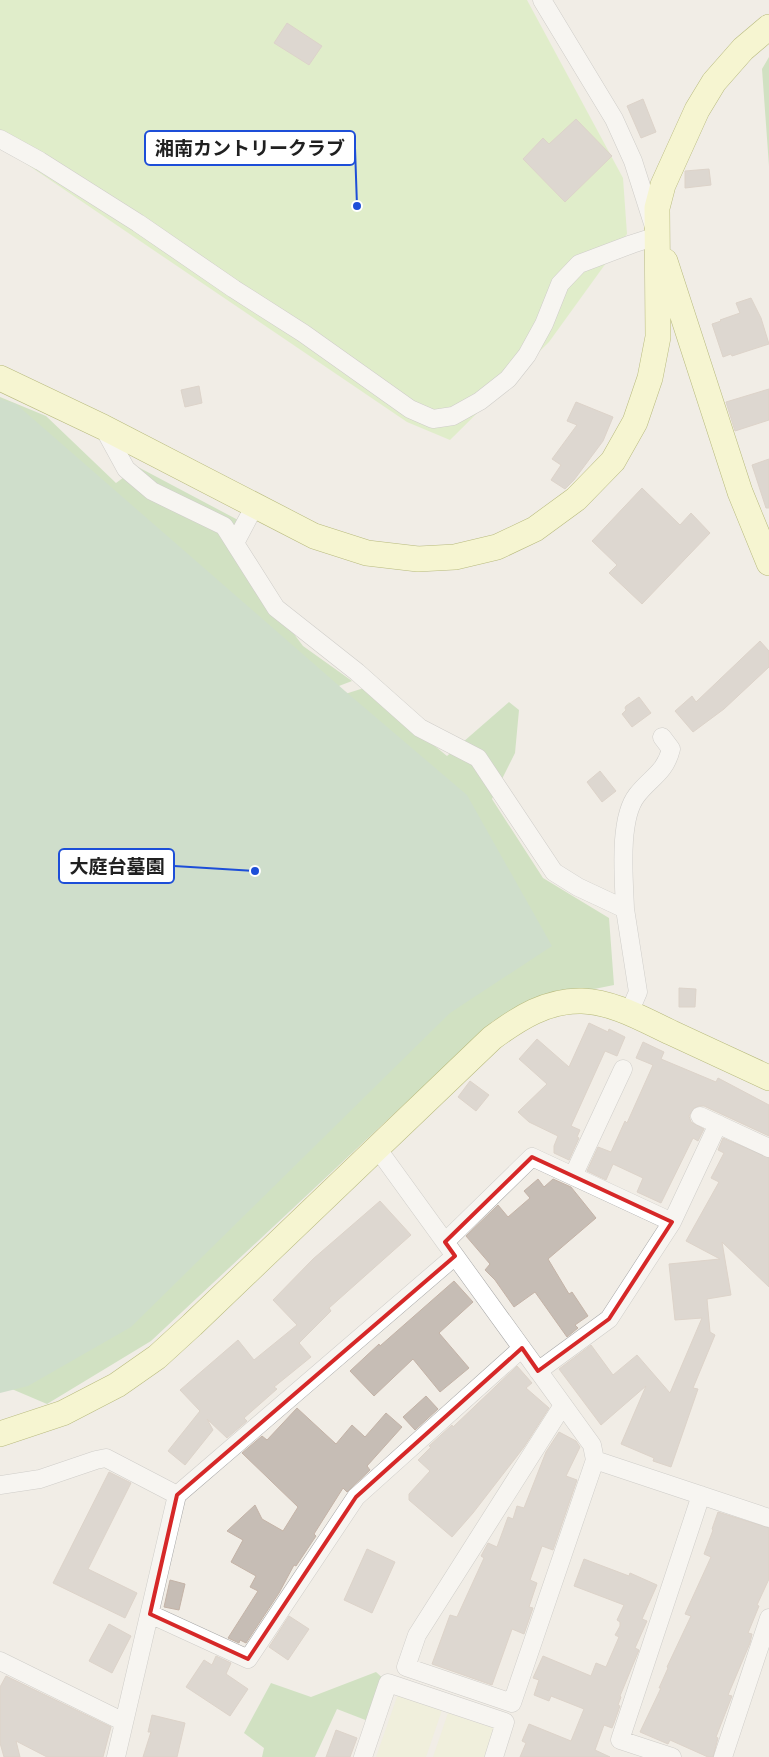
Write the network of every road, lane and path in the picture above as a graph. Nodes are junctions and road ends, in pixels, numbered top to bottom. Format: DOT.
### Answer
graph roads {
  1 [pos="542,0"];
  2 [pos="769,27"];
  3 [pos="0,139"];
  4 [pos="657,236"];
  5 [pos="0,378"];
  6 [pos="0,388"];
  7 [pos="26,391"];
  8 [pos="103,428"];
  9 [pos="255,506"];
  10 [pos="235,543"];
  11 [pos="769,563"];
  12 [pos="662,737"];
  13 [pos="625,909"];
  14 [pos="629,1013"];
  15 [pos="624,1069"];
  16 [pos="769,1078"];
  17 [pos="700,1116"];
  18 [pos="718,1124"];
  19 [pos="377,1148"];
  20 [pos="769,1148"];
  21 [pos="573,1176"];
  22 [pos="672,1222"];
  23 [pos="450,1249"];
  24 [pos="522,1348"];
  25 [pos="538,1371"];
  26 [pos="563,1405"];
  27 [pos="0,1434"];
  28 [pos="595,1460"];
  29 [pos="0,1485"];
  30 [pos="178,1495"];
  31 [pos="701,1495"];
  32 [pos="769,1518"];
  33 [pos="150,1614"];
  34 [pos="769,1618"];
  35 [pos="0,1661"];
  36 [pos="124,1722"];
  37 [pos="116,1757"];
  38 [pos="363,1757"];
  39 [pos="494,1757"];
  40 [pos="672,1757"];
  41 [pos="723,1757"];
  1 -- 4 [label="street"];
  2 -- 4 [label="street"];
  3 -- 4 [label="street"];
  4 -- 9 [label="street"];
  4 -- 11 [label="street"];
  5 -- 7 [label="street"];
  6 -- 7 [label="street"];
  7 -- 8 [label="street"];
  8 -- 9 [label="street"];
  8 -- 10 [label="street"];
  9 -- 10 [label="street"];
  10 -- 13 [label="street"];
  12 -- 13 [label="street"];
  13 -- 14 [label="street"];
  14 -- 16 [label="street"];
  14 -- 19 [label="street"];
  15 -- 21 [label="street"];
  17 -- 18 [label="street"];
  18 -- 20 [label="street"];
  18 -- 22 [label="street"];
  19 -- 23 [label="street"];
  19 -- 27 [label="street"];
  21 -- 22 [label="street"];
  21 -- 23 [label="street"];
  22 -- 25 [label="street"];
  23 -- 24 [label="street"];
  23 -- 30 [label="street"];
  24 -- 25 [label="street"];
  24 -- 33 [label="street"];
  25 -- 26 [label="street"];
  26 -- 28 [label="street"];
  26 -- 28 [label="street"];
  28 -- 31 [label="street"];
  29 -- 30 [label="street"];
  30 -- 33 [label="street"];
  31 -- 32 [label="street"];
  31 -- 40 [label="street"];
  33 -- 36 [label="street"];
  34 -- 41 [label="street"];
  35 -- 36 [label="street"];
  36 -- 37 [label="street"];
  38 -- 39 [label="street"];
}
